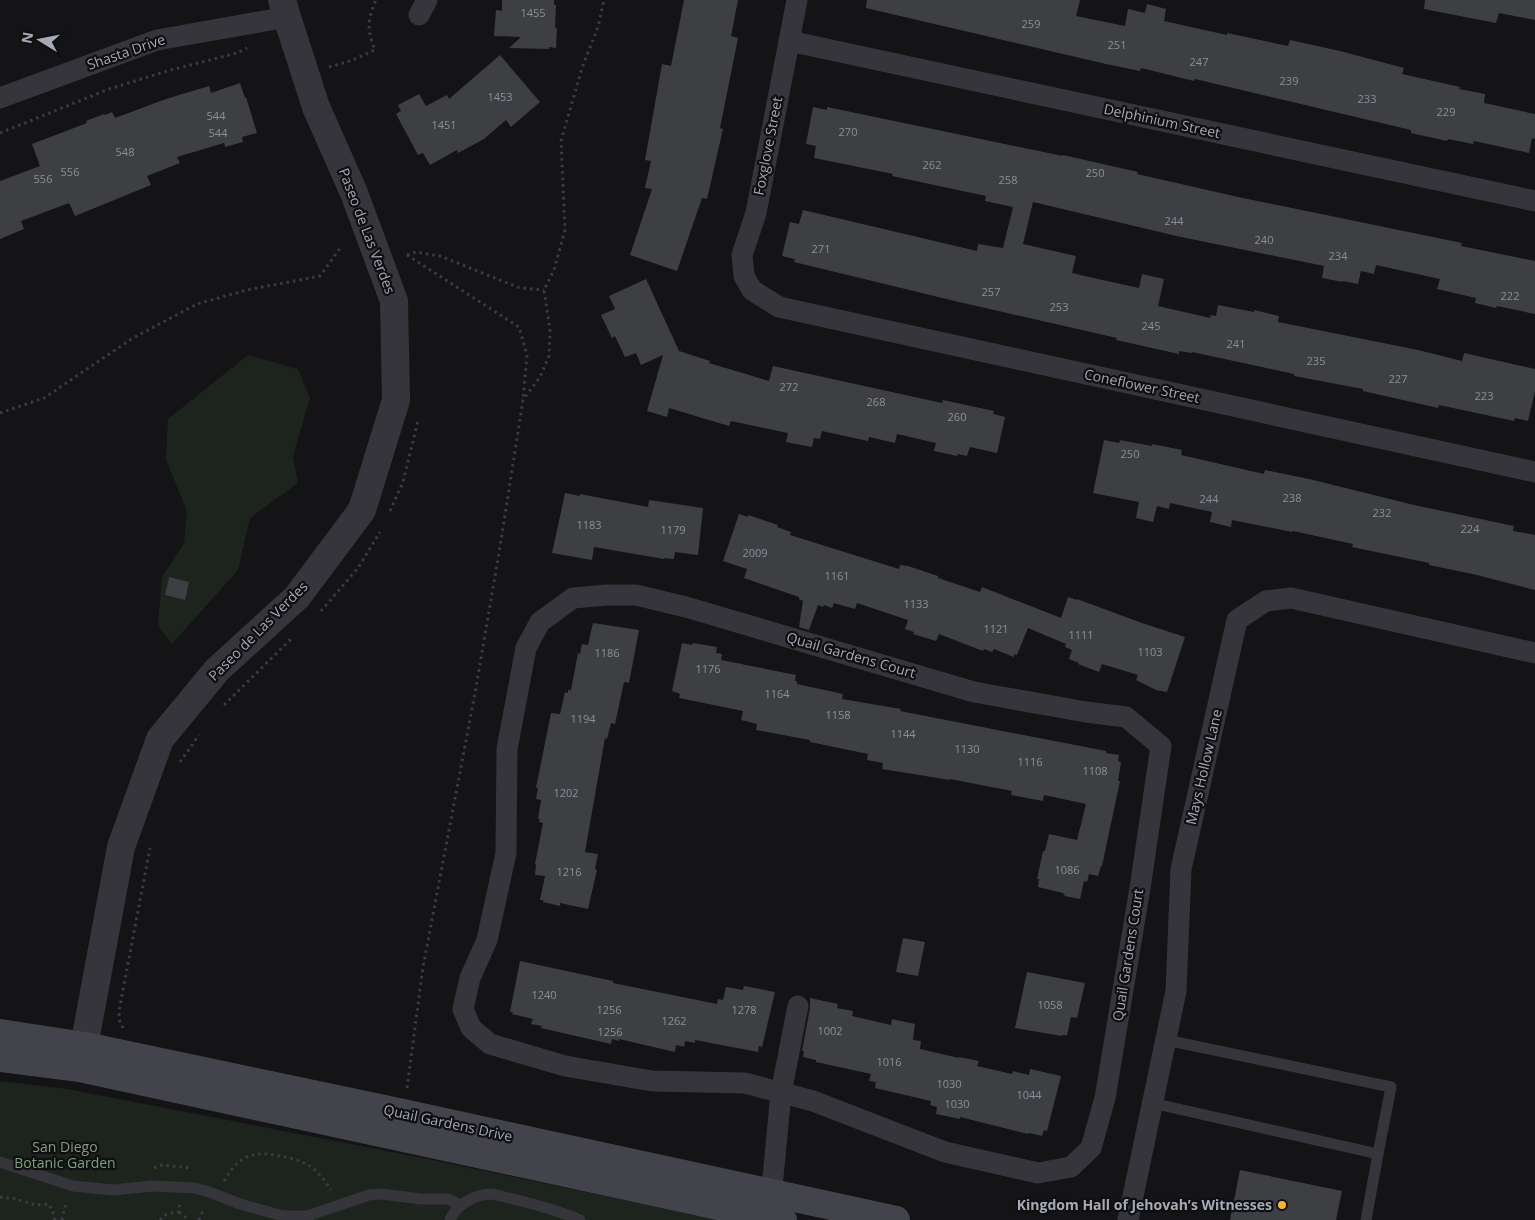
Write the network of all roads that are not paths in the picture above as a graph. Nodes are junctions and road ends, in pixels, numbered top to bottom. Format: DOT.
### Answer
graph roads {
  1 [pos="797,0"];
  2 [pos="285,9"];
  3 [pos="789,41"];
  4 [pos="0,98"];
  5 [pos="1535,201"];
  6 [pos="752,290"];
  7 [pos="1535,472"];
  8 [pos="1535,653"];
  9 [pos="798,1006"];
  10 [pos="0,1033"];
  11 [pos="1166,1040"];
  12 [pos="82,1057"];
  13 [pos="0,1058"];
  14 [pos="781,1094"];
  15 [pos="1152,1103"];
  16 [pos="1378,1154"];
  17 [pos="0,1162"];
  18 [pos="461,1205"];
  19 [pos="774,1210"];
  20 [pos="450,1220"];
  21 [pos="580,1220"];
  22 [pos="896,1220"];
  23 [pos="1128,1220"];
  24 [pos="1366,1220"];
  1 -- 3 [label="street, Foxglove Street"];
  2 -- 4 [label="street, Shasta Drive"];
  2 -- 12 [label="street, Paseo de Las Verdes"];
  3 -- 5 [label="street, Delphinium Street"];
  3 -- 6 [label="street, Foxglove Street"];
  6 -- 7 [label="street, Coneflower Street"];
  8 -- 11 [label="street, Mays Hollow Lane"];
  9 -- 14 [label="street"];
  10 -- 12 [label="main road, Quail Gardens Drive"];
  11 -- 15 [label="street, Mays Hollow Lane"];
  11 -- 16 [label="lane"];
  12 -- 13 [label="main road, Quail Gardens Drive"];
  12 -- 19 [label="main road, Quail Gardens Drive"];
  12 -- 19 [label="main road, Quail Gardens Drive"];
  14 -- 14 [label="street, Quail Gardens Court"];
  14 -- 19 [label="street"];
  15 -- 16 [label="lane"];
  15 -- 23 [label="street, Mays Hollow Lane"];
  16 -- 24 [label="lane"];
  17 -- 18 [label="lane"];
  18 -- 20 [label="lane"];
  18 -- 21 [label="lane"];
  19 -- 22 [label="main road, Quail Gardens Drive"];
}
